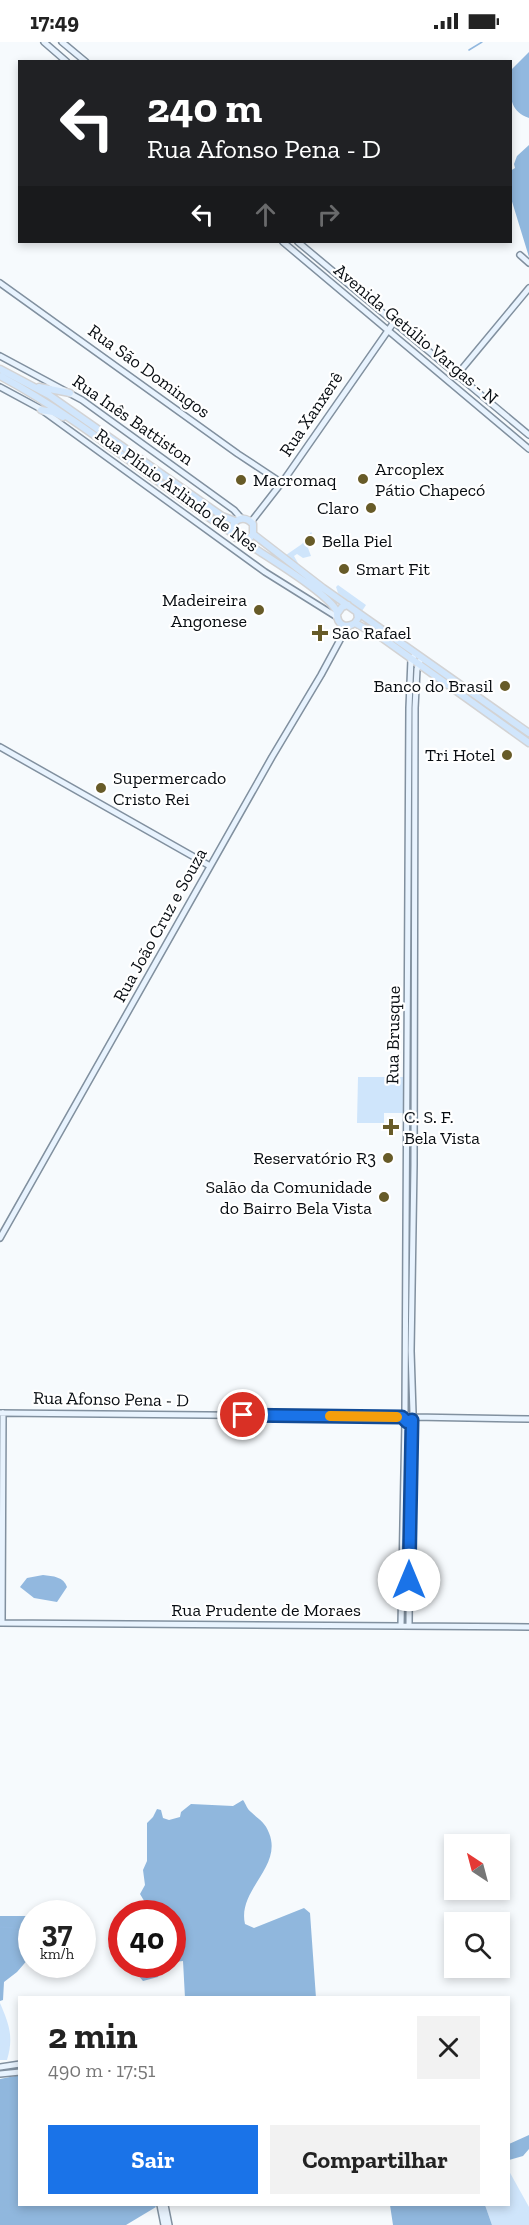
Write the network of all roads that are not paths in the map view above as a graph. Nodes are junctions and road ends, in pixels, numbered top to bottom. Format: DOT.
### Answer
graph roads {
  1 [pos="44,42"];
  2 [pos="62,42"];
  3 [pos="65,60"];
  4 [pos="84,60"];
  5 [pos="284,243"];
  6 [pos="299,243"];
  7 [pos="520,255"];
  8 [pos="529,262"];
  9 [pos="0,283"];
  10 [pos="529,288"];
  11 [pos="394,322"];
  12 [pos="387,329"];
  13 [pos="0,356"];
  14 [pos="427,363"];
  15 [pos="446,366"];
  16 [pos="0,369"];
  17 [pos="457,375"];
  18 [pos="0,376"];
  19 [pos="450,383"];
  20 [pos="32,385"];
  21 [pos="0,387"];
  22 [pos="70,393"];
  23 [pos="41,410"];
  24 [pos="91,432"];
  25 [pos="529,435"];
  26 [pos="529,449"];
  27 [pos="282,483"];
  28 [pos="238,520"];
  29 [pos="251,522"];
  30 [pos="232,533"];
  31 [pos="253,534"];
  32 [pos="242,540"];
  33 [pos="348,605"];
  34 [pos="357,612"];
  35 [pos="337,614"];
  36 [pos="355,623"];
  37 [pos="347,627"];
  38 [pos="417,652"];
  39 [pos="423,657"];
  40 [pos="411,659"];
  41 [pos="418,664"];
  42 [pos="463,685"];
  43 [pos="414,690"];
  44 [pos="458,692"];
  45 [pos="529,733"];
  46 [pos="529,743"];
  47 [pos="0,747"];
  48 [pos="210,866"];
  49 [pos="0,1238"];
  50 [pos="405,1411"];
  51 [pos="2,1413"];
  52 [pos="413,1417"];
  53 [pos="404,1419"];
  54 [pos="529,1419"];
  55 [pos="1,1623"];
  56 [pos="401,1626"];
  57 [pos="409,1626"];
  58 [pos="529,1627"];
  59 [pos="18,2064"];
  60 [pos="0,2067"];
  61 [pos="18,2072"];
  62 [pos="0,2074"];
  63 [pos="160,2206"];
  64 [pos="165,2206"];
  65 [pos="164,2225"];
  66 [pos="169,2225"];
  1 -- 3 [label="street"];
  2 -- 4 [label="street"];
  5 -- 12 [label="street, Avenida Getúlio Vargas - N"];
  6 -- 11 [label="street, Avenida Getúlio Vargas - N"];
  7 -- 8 [label="street"];
  9 -- 27 [label="street, Rua São Domingos"];
  10 -- 17 [label="street"];
  11 -- 12 [label="street, Rua Xanxerê"];
  11 -- 15 [label="street, Avenida Getúlio Vargas - N"];
  12 -- 14 [label="street, Avenida Getúlio Vargas - N"];
  12 -- 27 [label="street, Rua Xanxerê"];
  13 -- 22 [label="street, Rua Inês Battiston"];
  14 -- 15 [label="street"];
  14 -- 19 [label="street, Avenida Getúlio Vargas - N"];
  15 -- 17 [label="street, Avenida Getúlio Vargas - N"];
  16 -- 20 [label="main road"];
  17 -- 19 [label="street"];
  17 -- 25 [label="street, Avenida Getúlio Vargas - N"];
  18 -- 24 [label="main road"];
  19 -- 26 [label="street, Avenida Getúlio Vargas - N"];
  20 -- 22 [label="main road"];
  20 -- 28 [label="main road"];
  21 -- 23 [label="street, Rua Plínio Arlindo de Nes"];
  22 -- 28 [label="street, Rua Inês Battiston"];
  23 -- 24 [label="main road"];
  23 -- 35 [label="street, Rua Plínio Arlindo de Nes"];
  24 -- 30 [label="main road"];
  27 -- 29 [label="street, Rua Xanxerê"];
  28 -- 29 [label="main road"];
  28 -- 30 [label="main road"];
  29 -- 31 [label="main road"];
  30 -- 32 [label="main road"];
  31 -- 32 [label="main road"];
  31 -- 33 [label="main road"];
  32 -- 35 [label="main road"];
  33 -- 34 [label="main road"];
  33 -- 35 [label="main road"];
  34 -- 36 [label="main road"];
  34 -- 38 [label="main road"];
  35 -- 37 [label="main road"];
  36 -- 37 [label="main road"];
  36 -- 40 [label="main road"];
  37 -- 48 [label="street, Rua João Cruz e Souza"];
  38 -- 39 [label="main road"];
  38 -- 40 [label="street"];
  39 -- 41 [label="street"];
  39 -- 42 [label="main road"];
  40 -- 41 [label="main road"];
  40 -- 43 [label="street, Rua Brusque"];
  41 -- 43 [label="street, Rua Brusque"];
  41 -- 44 [label="main road"];
  42 -- 44 [label="main road"];
  42 -- 45 [label="main road"];
  43 -- 50 [label="street, Rua Brusque"];
  43 -- 52 [label="street, Rua Brusque"];
  44 -- 46 [label="main road"];
  47 -- 48 [label="street"];
  48 -- 49 [label="street, Rua João Cruz e Souza"];
  50 -- 52 [label="street"];
  50 -- 53 [label="street"];
  51 -- 53 [label="street, Rua Afonso Pena - D"];
  51 -- 55 [label="street"];
  52 -- 53 [label="street, Rua Afonso Pena - D"];
  52 -- 54 [label="street"];
  52 -- 57 [label="street, Rua Brusque"];
  53 -- 56 [label="street"];
  55 -- 56 [label="street, Rua Prudente de Moraes"];
  56 -- 57 [label="street, Rua Prudente de Moraes"];
  57 -- 58 [label="street, Rua Prudente de Moraes"];
  59 -- 60 [label="street"];
  61 -- 62 [label="street"];
  63 -- 65 [label="street"];
  64 -- 66 [label="street"];
}
